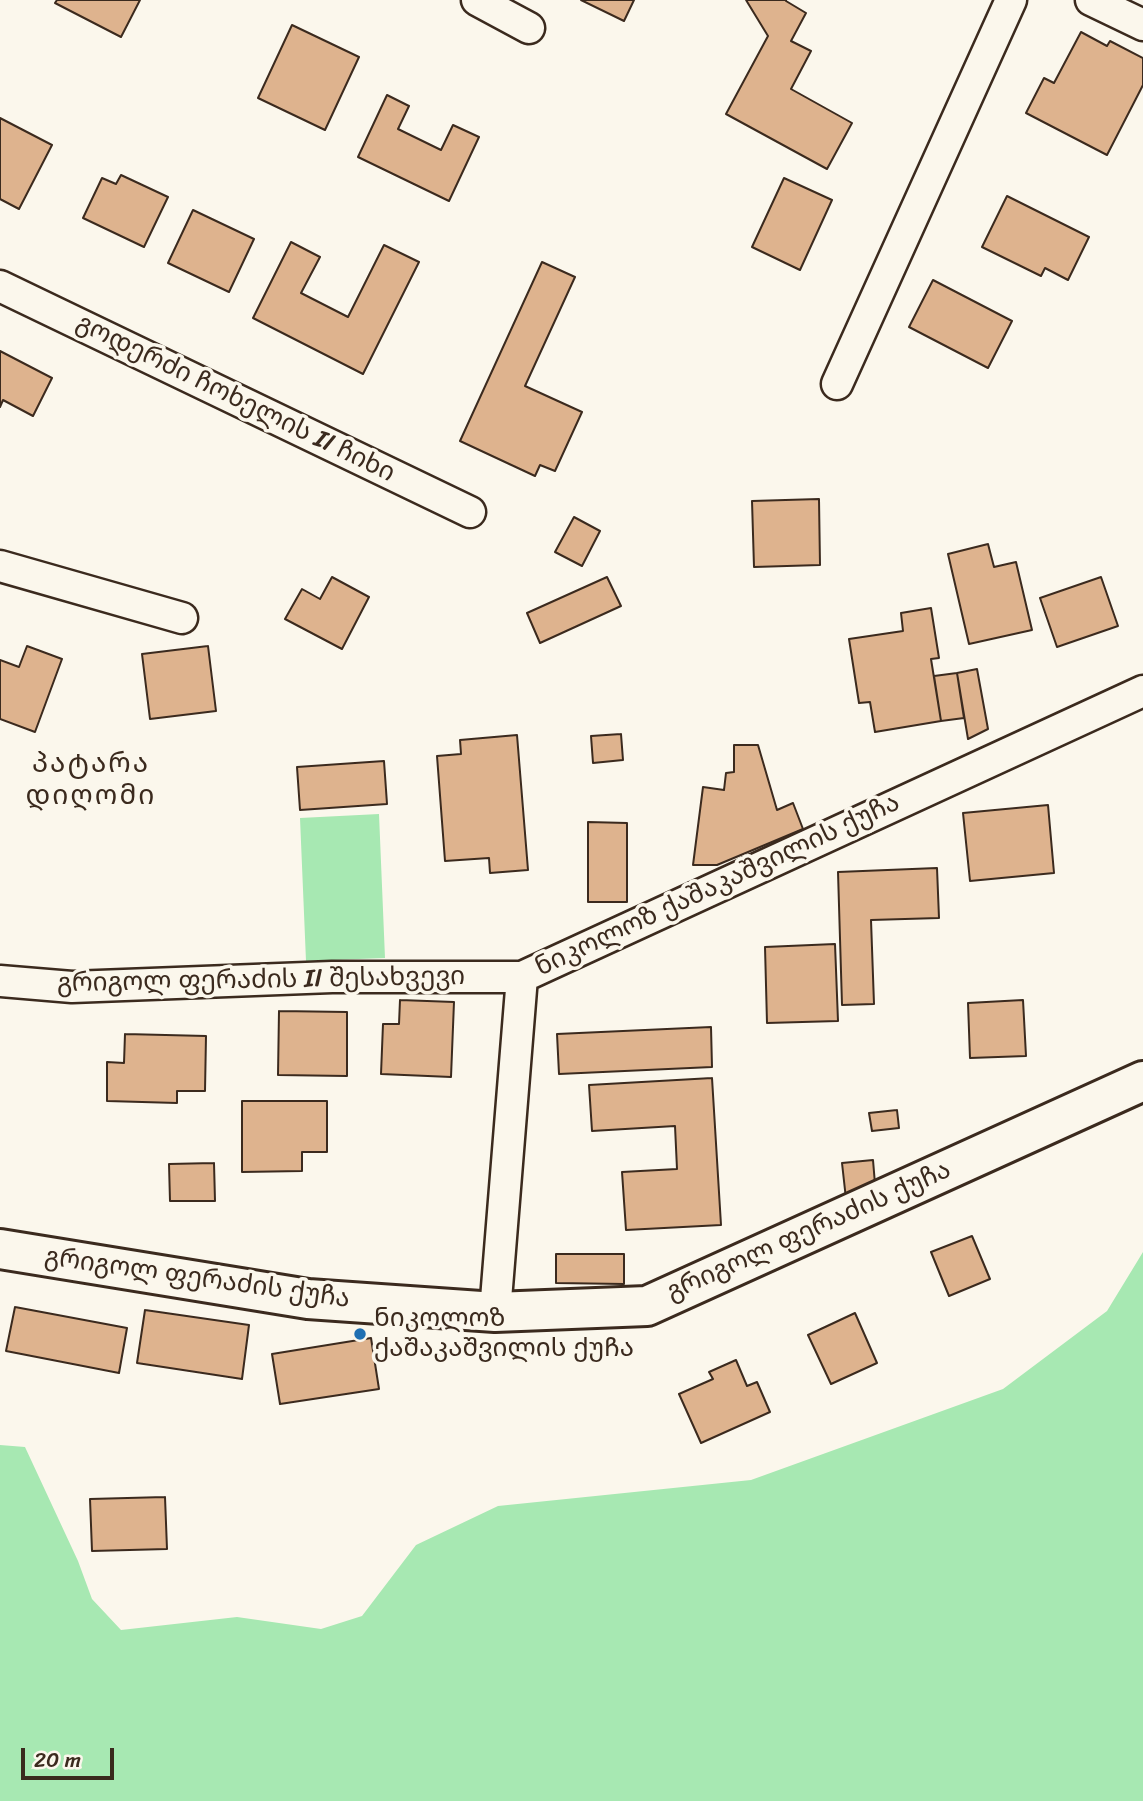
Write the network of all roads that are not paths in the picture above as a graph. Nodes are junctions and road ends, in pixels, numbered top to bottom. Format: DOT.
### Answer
graph roads {
  1 [pos="477,0"];
  2 [pos="1011,0"];
  3 [pos="1091,0"];
  4 [pos="1143,24"];
  5 [pos="529,28"];
  6 [pos="0,286"];
  7 [pos="837,384"];
  8 [pos="470,512"];
  9 [pos="0,566"];
  10 [pos="182,618"];
  11 [pos="1143,691"];
  12 [pos="522,976"];
  13 [pos="0,981"];
  14 [pos="1143,1081"];
  15 [pos="0,1250"];
  16 [pos="495,1311"];
  1 -- 5 [label="street"];
  2 -- 7 [label="street"];
  3 -- 4 [label="street"];
  6 -- 8 [label="street, გოდერძი ჩოხელის II ჩიხი"];
  9 -- 10 [label="street"];
  11 -- 12 [label="street, ნიკოლოზ ქაშაკაშვილის ქუჩა"];
  12 -- 13 [label="street, გრიგოლ ფერაძის II შესახვევი"];
  12 -- 16 [label="street, ნიკოლოზ ქაშაკაშვილის ქუჩა"];
  14 -- 16 [label="street, გრიგოლ ფერაძის ქუჩა"];
  15 -- 16 [label="street, გრიგოლ ფერაძის ქუჩა"];
}
